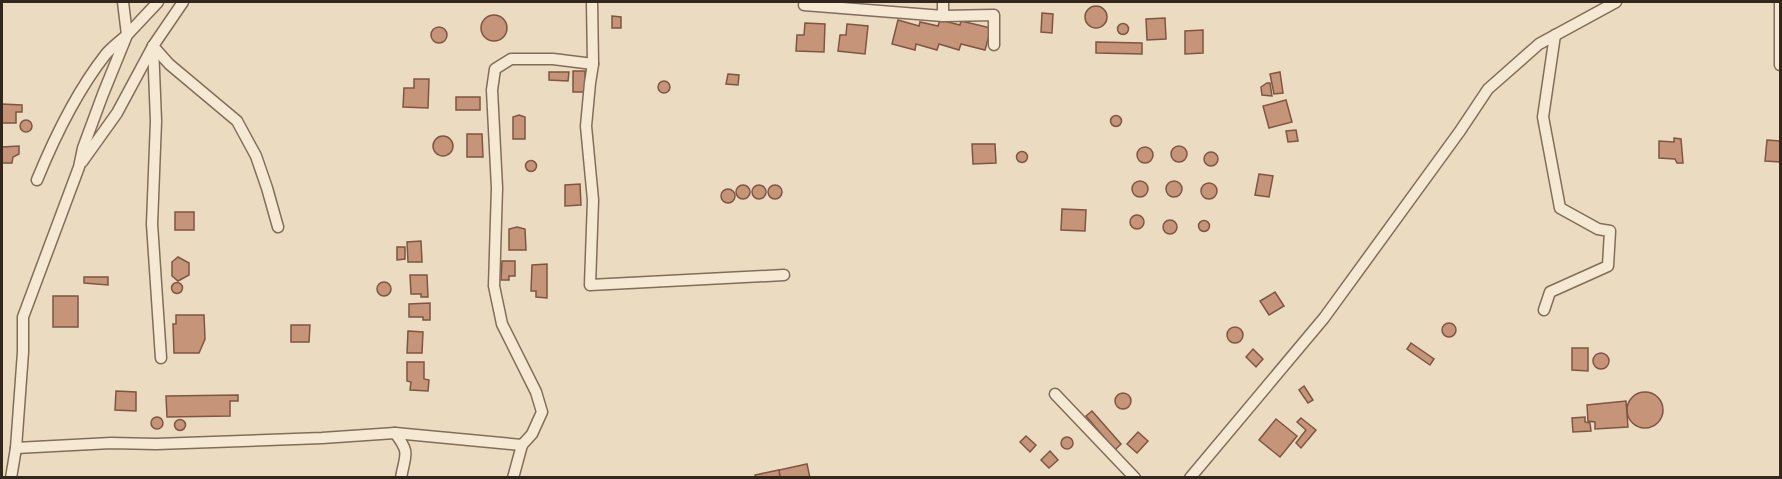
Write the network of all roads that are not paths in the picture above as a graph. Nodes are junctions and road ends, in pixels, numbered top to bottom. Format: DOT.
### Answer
graph roads {
  1 [pos="123,2"];
  2 [pos="158,2"];
  3 [pos="183,2"];
  4 [pos="592,2"];
  5 [pos="943,2"];
  6 [pos="1616,2"];
  7 [pos="1780,2"];
  8 [pos="804,5"];
  9 [pos="944,16"];
  10 [pos="126,35"];
  11 [pos="1555,35"];
  12 [pos="994,45"];
  13 [pos="153,46"];
  14 [pos="593,64"];
  15 [pos="1780,65"];
  16 [pos="79,167"];
  17 [pos="37,180"];
  18 [pos="278,227"];
  19 [pos="784,275"];
  20 [pos="1544,310"];
  21 [pos="160,358"];
  22 [pos="1054,394"];
  23 [pos="395,433"];
  24 [pos="522,445"];
  25 [pos="16,448"];
  26 [pos="11,477"];
  27 [pos="401,477"];
  28 [pos="513,477"];
  29 [pos="1135,477"];
  30 [pos="1190,477"];
  1 -- 10 [label="street"];
  2 -- 10 [label="street"];
  3 -- 13 [label="street"];
  4 -- 14 [label="street"];
  5 -- 9 [label="street"];
  6 -- 11 [label="street"];
  7 -- 15 [label="street"];
  8 -- 9 [label="street"];
  9 -- 12 [label="street"];
  10 -- 16 [label="street"];
  10 -- 17 [label="street"];
  11 -- 20 [label="street"];
  11 -- 30 [label="street"];
  13 -- 16 [label="street"];
  13 -- 18 [label="street"];
  13 -- 21 [label="street"];
  14 -- 19 [label="street"];
  14 -- 24 [label="street"];
  16 -- 25 [label="street"];
  22 -- 29 [label="street"];
  23 -- 24 [label="street"];
  23 -- 25 [label="street"];
  23 -- 27 [label="street"];
  24 -- 28 [label="street"];
  25 -- 26 [label="street"];
}
